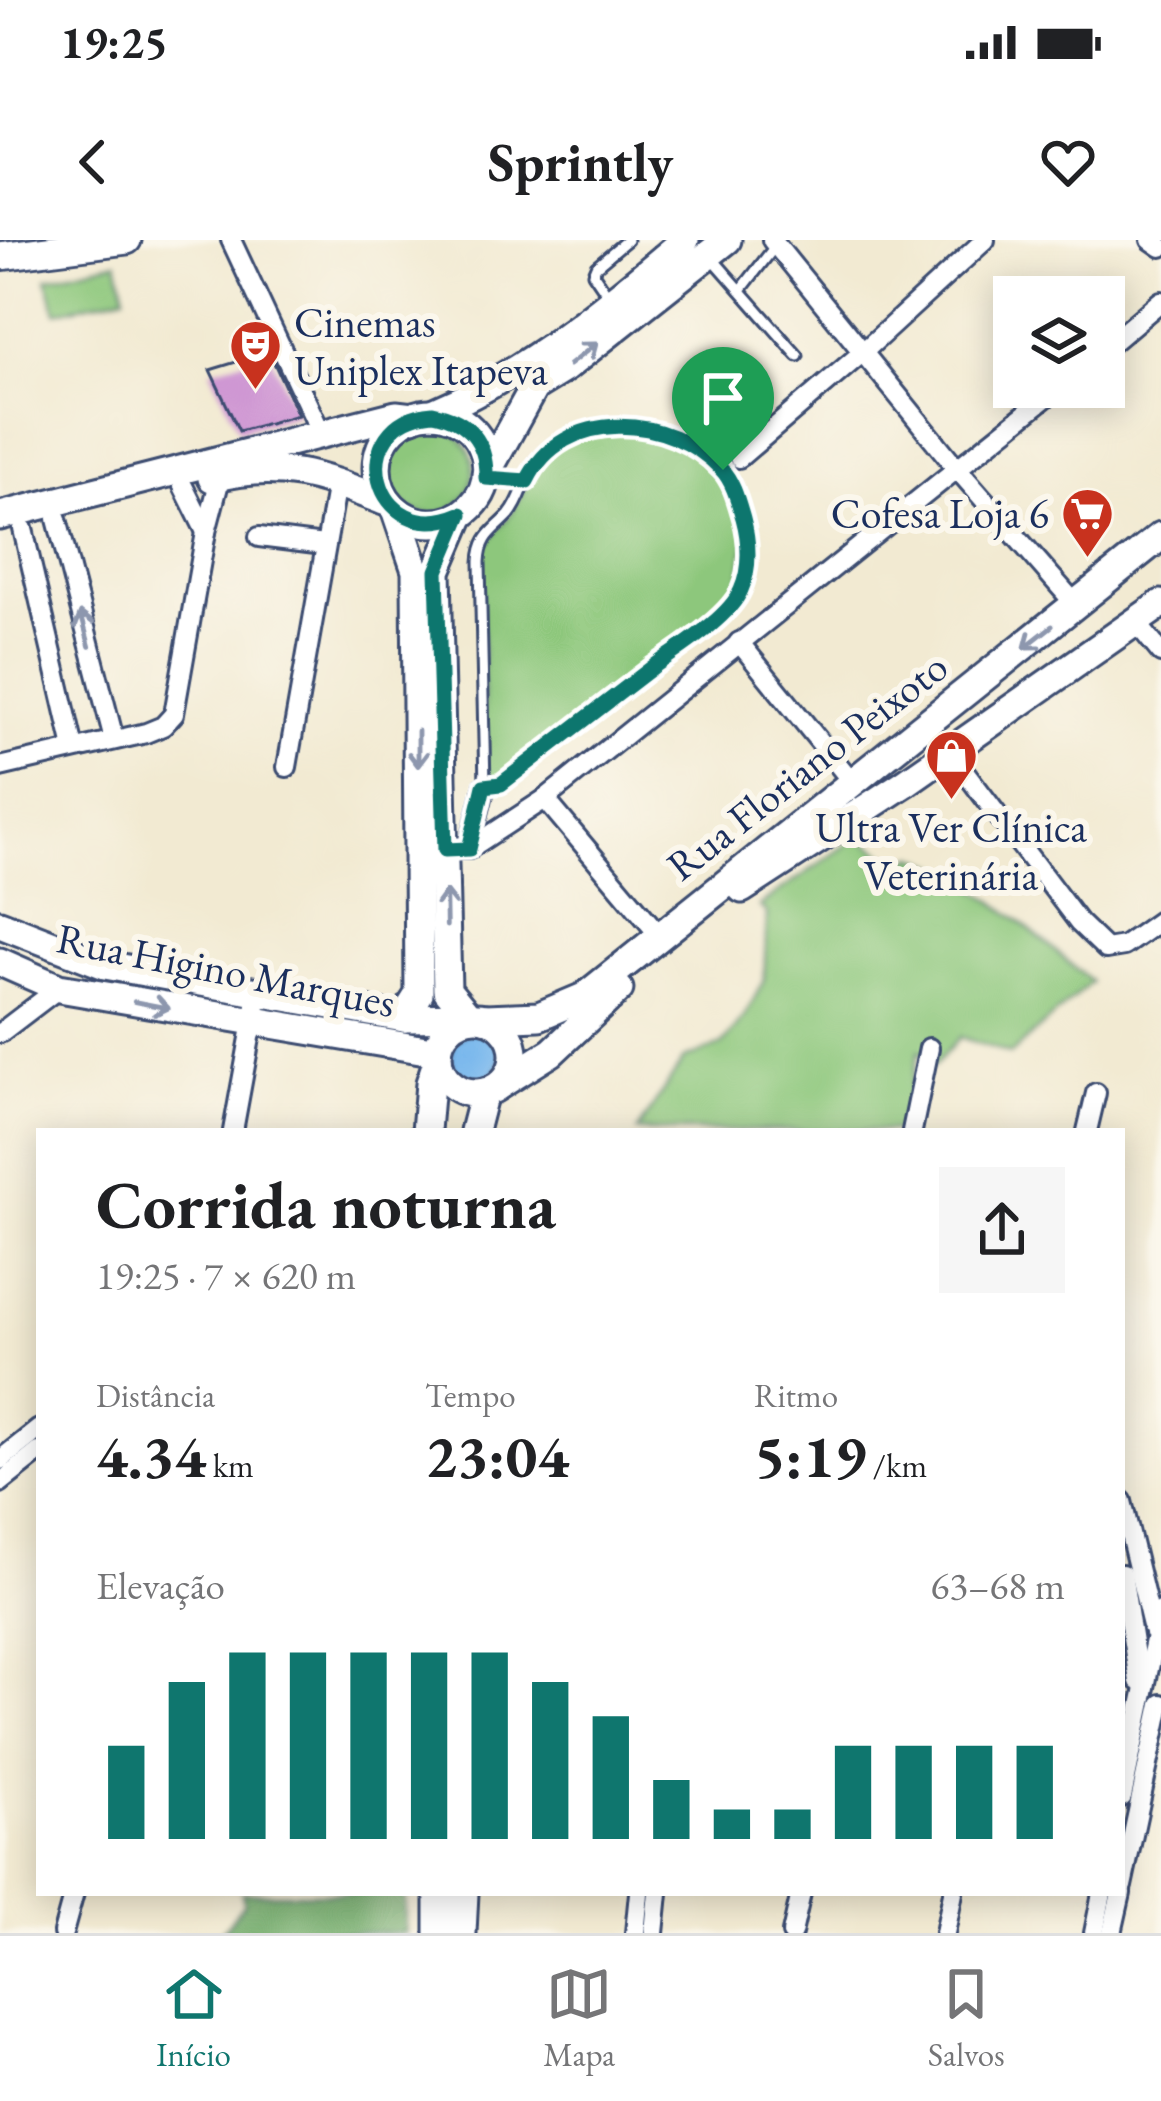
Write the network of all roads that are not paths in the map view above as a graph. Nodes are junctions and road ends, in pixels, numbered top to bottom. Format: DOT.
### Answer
graph roads {
  1 [pos="127,240"];
  2 [pos="231,240"];
  3 [pos="627,240"];
  4 [pos="985,240"];
  5 [pos="1151,240"];
  6 [pos="774,242"];
  7 [pos="691,245"];
  8 [pos="1161,247"];
  9 [pos="0,256"];
  10 [pos="741,290"];
  11 [pos="611,301"];
  12 [pos="1161,301"];
  13 [pos="1125,331"];
  14 [pos="863,352"];
  15 [pos="798,356"];
  16 [pos="1034,408"];
  17 [pos="423,415"];
  18 [pos="322,434"];
  19 [pos="739,458"];
  20 [pos="959,471"];
  21 [pos="221,476"];
  22 [pos="486,476"];
  23 [pos="527,481"];
  24 [pos="337,483"];
  25 [pos="183,486"];
  26 [pos="392,506"];
  27 [pos="461,514"];
  28 [pos="57,519"];
  29 [pos="8,527"];
  30 [pos="206,532"];
  31 [pos="1161,536"];
  32 [pos="259,537"];
  33 [pos="324,545"];
  34 [pos="1161,604"];
  35 [pos="1077,605"];
  36 [pos="1136,621"];
  37 [pos="739,642"];
  38 [pos="1161,653"];
  39 [pos="114,739"];
  40 [pos="74,748"];
  41 [pos="950,752"];
  42 [pos="0,767"];
  43 [pos="287,767"];
  44 [pos="853,783"];
  45 [pos="484,786"];
  46 [pos="545,799"];
  47 [pos="457,849"];
  48 [pos="1161,920"];
  49 [pos="0,923"];
  50 [pos="660,936"];
  51 [pos="76,953"];
  52 [pos="0,962"];
  53 [pos="59,988"];
  54 [pos="258,994"];
  55 [pos="477,1017"];
  56 [pos="404,1018"];
  57 [pos="252,1023"];
  58 [pos="0,1033"];
  59 [pos="928,1048"];
  60 [pos="438,1055"];
  61 [pos="1096,1093"];
  62 [pos="485,1104"];
  63 [pos="234,1128"];
  64 [pos="429,1128"];
  65 [pos="431,1128"];
  66 [pos="913,1128"];
  67 [pos="1088,1128"];
  68 [pos="36,1431"];
  69 [pos="36,1454"];
  70 [pos="0,1460"];
  71 [pos="0,1483"];
  72 [pos="1125,1514"];
  73 [pos="1125,1593"];
  74 [pos="1161,1611"];
  75 [pos="1154,1635"];
  76 [pos="1141,1696"];
  77 [pos="1161,1703"];
  78 [pos="1131,1802"];
  79 [pos="1161,1810"];
  80 [pos="1125,1855"];
  81 [pos="73,1896"];
  82 [pos="439,1896"];
  83 [pos="464,1896"];
  84 [pos="639,1896"];
  85 [pos="658,1896"];
  86 [pos="800,1896"];
  87 [pos="952,1896"];
  88 [pos="1101,1896"];
  89 [pos="1120,1896"];
  90 [pos="63,1933"];
  91 [pos="439,1933"];
  92 [pos="462,1933"];
  93 [pos="635,1933"];
  94 [pos="654,1933"];
  95 [pos="792,1933"];
  96 [pos="945,1933"];
  97 [pos="1094,1933"];
  98 [pos="1112,1933"];
  1 -- 9 [label="main road"];
  2 -- 18 [label="street"];
  3 -- 11 [label="lane"];
  4 -- 14 [label="street"];
  5 -- 8 [label="street"];
  6 -- 10 [label="lane"];
  6 -- 14 [label="street"];
  7 -- 10 [label="lane"];
  7 -- 11 [label="main road"];
  22 -- 7 [label="main road, one-way"];
  10 -- 15 [label="lane"];
  11 -- 17 [label="main road"];
  12 -- 13 [label="street"];
  14 -- 19 [label="street"];
  14 -- 20 [label="street"];
  16 -- 20 [label="street"];
  17 -- 18 [label="main road"];
  17 -- 22 [label="main road"];
  17 -- 26 [label="main road"];
  18 -- 29 [label="main road"];
  20 -- 35 [label="street"];
  20 -- 37 [label="street"];
  21 -- 24 [label="main road"];
  21 -- 25 [label="main road"];
  21 -- 30 [label="street"];
  22 -- 23 [label="lane"];
  22 -- 27 [label="main road"];
  23 -- 45 [label="lane"];
  23 -- 45 [label="lane"];
  24 -- 26 [label="main road"];
  24 -- 33 [label="street"];
  25 -- 28 [label="main road"];
  25 -- 30 [label="street"];
  26 -- 27 [label="main road"];
  26 -- 56 [label="main road, one-way"];
  27 -- 47 [label="main road"];
  28 -- 29 [label="main road"];
  39 -- 28 [label="street, one-way"];
  29 -- 40 [label="street"];
  30 -- 39 [label="street"];
  31 -- 35 [label="main road, Rua Floriano Peixoto"];
  32 -- 33 [label="street"];
  33 -- 43 [label="street"];
  34 -- 36 [label="main road"];
  35 -- 44 [label="main road, Rua Floriano Peixoto, one-way"];
  36 -- 38 [label="street"];
  36 -- 41 [label="main road"];
  37 -- 44 [label="street"];
  37 -- 46 [label="street"];
  39 -- 40 [label="street"];
  40 -- 42 [label="street"];
  41 -- 48 [label="street"];
  41 -- 62 [label="main road"];
  44 -- 50 [label="main road, Rua Floriano Peixoto"];
  45 -- 47 [label="street"];
  46 -- 47 [label="street"];
  46 -- 50 [label="street"];
  55 -- 47 [label="main road, one-way"];
  49 -- 51 [label="main road, Rua Higino Marques"];
  50 -- 55 [label="main road, Rua Floriano Peixoto"];
  51 -- 53 [label="main road"];
  51 -- 54 [label="main road, Rua Higino Marques"];
  52 -- 53 [label="main road, Rua Higino Marques"];
  53 -- 57 [label="main road, Rua Higino Marques, one-way"];
  53 -- 58 [label="street"];
  54 -- 56 [label="main road, Rua Higino Marques"];
  54 -- 57 [label="street"];
  55 -- 56 [label="main road, Rua Higino Marques"];
  55 -- 60 [label="main road"];
  55 -- 62 [label="main road"];
  57 -- 60 [label="main road, Rua Higino Marques"];
  57 -- 63 [label="street"];
  59 -- 66 [label="street"];
  60 -- 62 [label="main road"];
  60 -- 64 [label="main road"];
  61 -- 67 [label="street"];
  62 -- 65 [label="main road"];
  68 -- 70 [label="street"];
  69 -- 71 [label="street"];
  72 -- 75 [label="street"];
  73 -- 76 [label="street"];
  74 -- 75 [label="street"];
  75 -- 76 [label="street"];
  76 -- 78 [label="street"];
  77 -- 78 [label="street"];
  78 -- 79 [label="street"];
  78 -- 80 [label="street"];
  81 -- 90 [label="street"];
  82 -- 91 [label="main road"];
  83 -- 92 [label="main road"];
  84 -- 93 [label="street"];
  85 -- 94 [label="street"];
  86 -- 95 [label="street"];
  87 -- 96 [label="street"];
  88 -- 97 [label="street"];
  89 -- 98 [label="street"];
}
